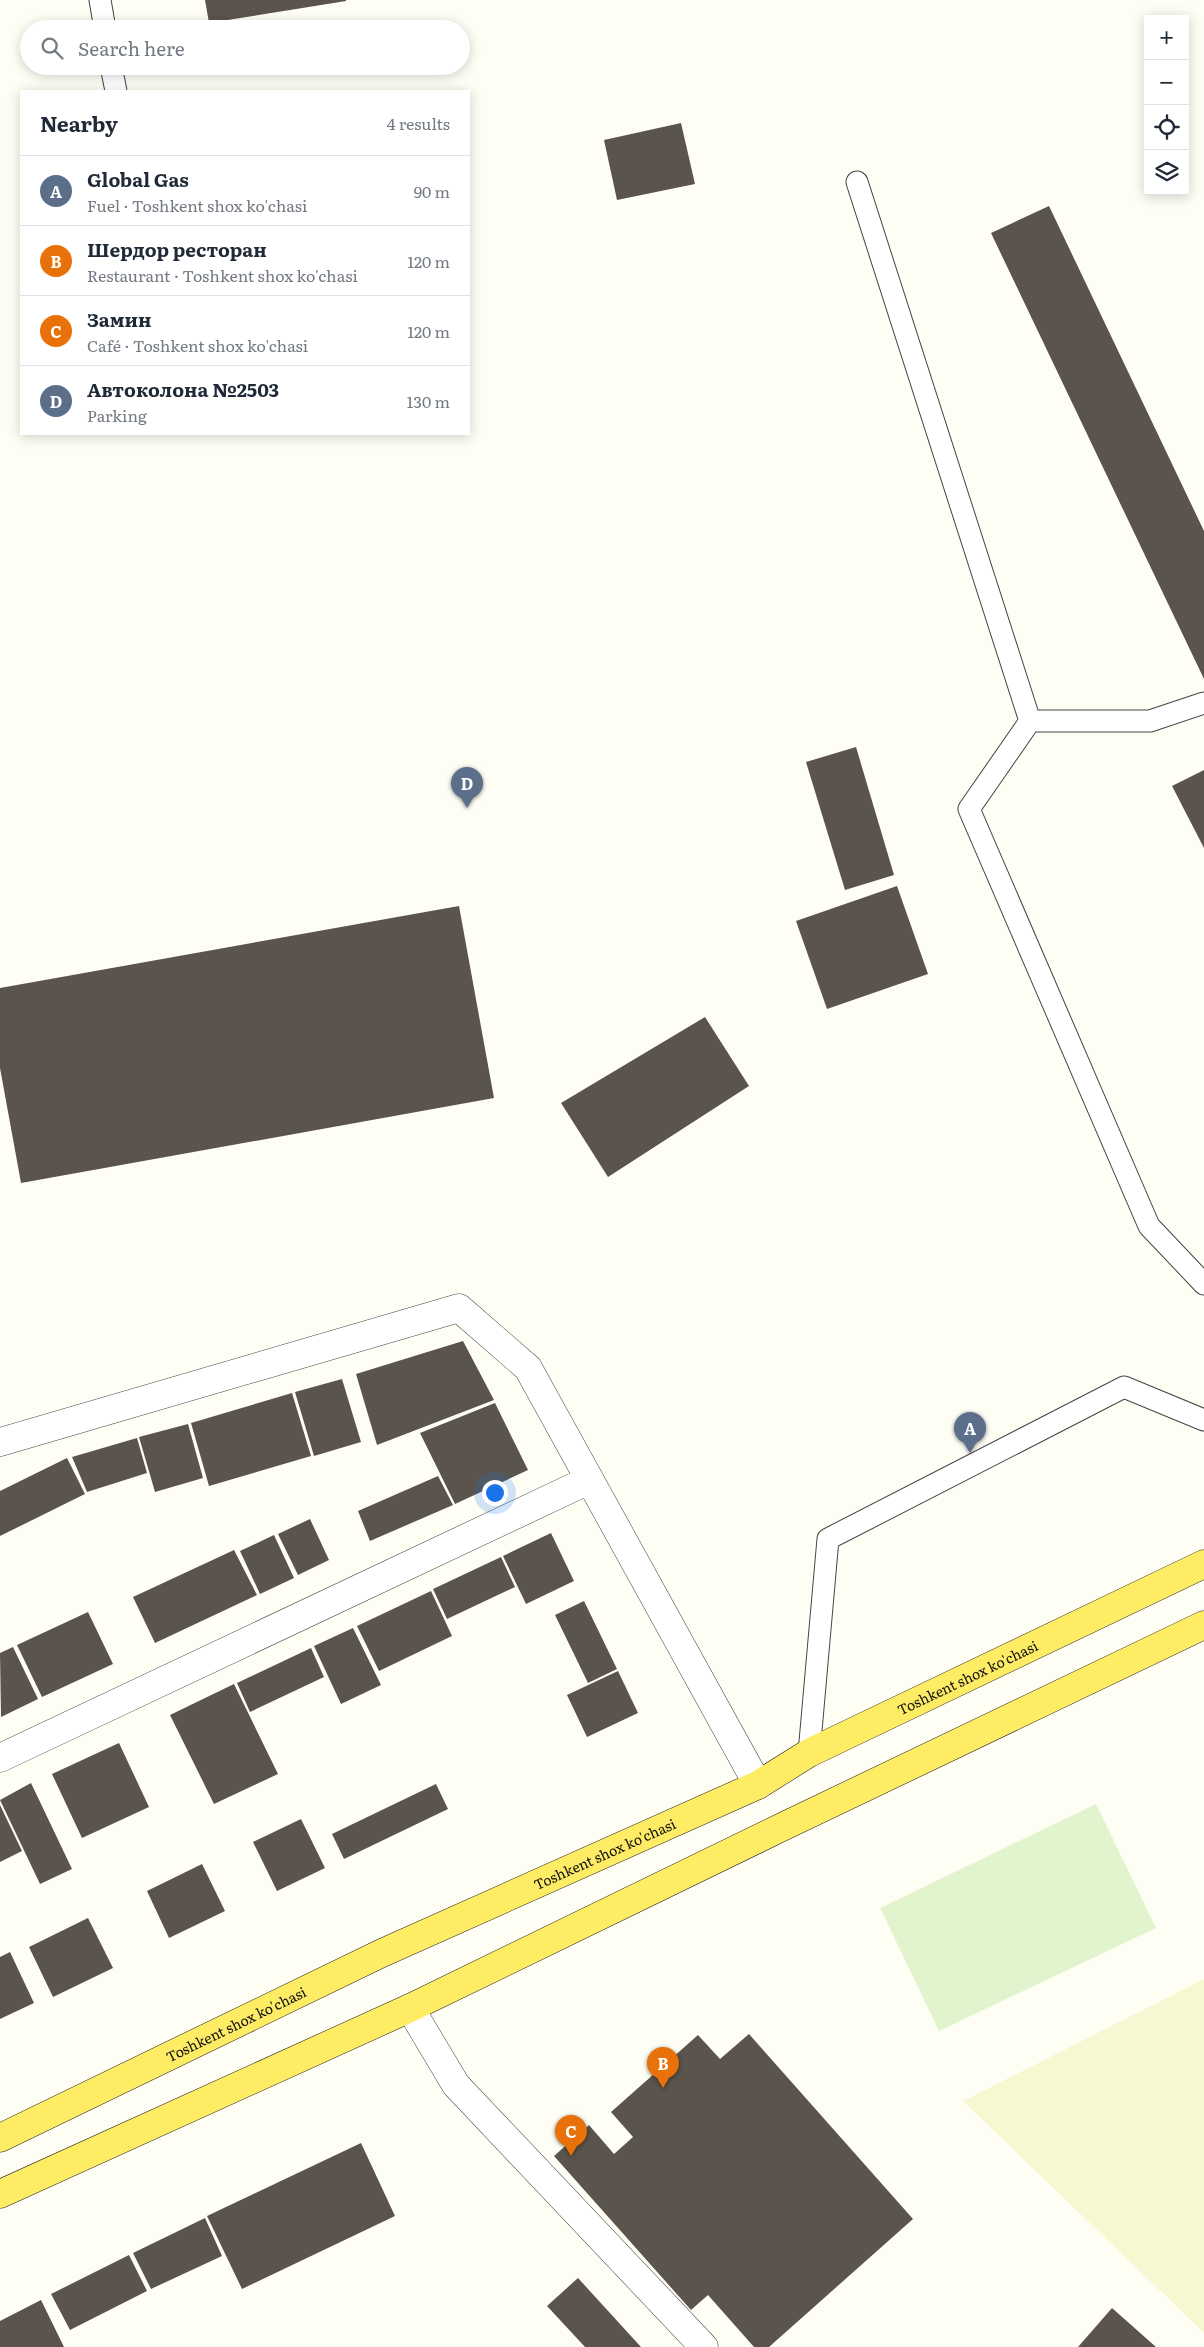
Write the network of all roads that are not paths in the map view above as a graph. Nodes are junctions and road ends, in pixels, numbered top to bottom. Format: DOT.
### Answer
graph roads {
  1 [pos="100,0"];
  2 [pos="103,20"];
  3 [pos="113,75"];
  4 [pos="116,90"];
  5 [pos="857,182"];
  6 [pos="1204,703"];
  7 [pos="1030,721"];
  8 [pos="1204,1284"];
  9 [pos="1204,1420"];
  10 [pos="0,1442"];
  11 [pos="589,1480"];
  12 [pos="1204,1564"];
  13 [pos="1204,1625"];
  14 [pos="809,1753"];
  15 [pos="0,1758"];
  16 [pos="758,1785"];
  17 [pos="410,2008"];
  18 [pos="0,2138"];
  19 [pos="0,2194"];
  20 [pos="704,2347"];
  1 -- 2 [label="lane"];
  3 -- 4 [label="lane"];
  5 -- 7 [label="lane"];
  6 -- 7 [label="lane"];
  7 -- 8 [label="lane"];
  9 -- 14 [label="lane"];
  10 -- 11 [label="street"];
  11 -- 15 [label="street"];
  11 -- 16 [label="street"];
  12 -- 14 [label="main road, Toshkent shox ko'chasi"];
  13 -- 17 [label="main road"];
  14 -- 16 [label="main road, Toshkent shox ko'chasi"];
  16 -- 18 [label="main road, Toshkent shox ko'chasi"];
  17 -- 19 [label="main road"];
  17 -- 20 [label="street"];
}
